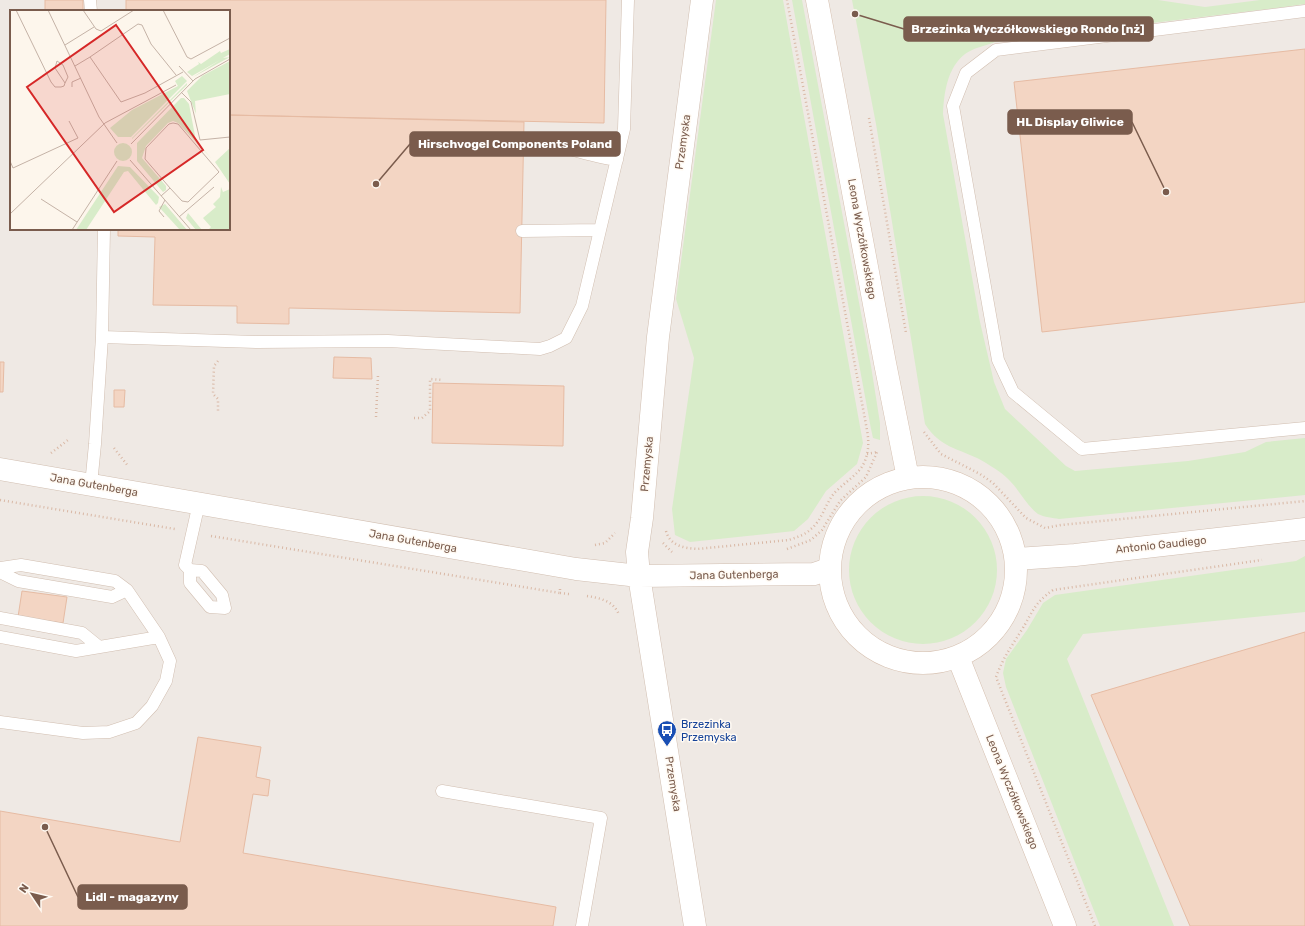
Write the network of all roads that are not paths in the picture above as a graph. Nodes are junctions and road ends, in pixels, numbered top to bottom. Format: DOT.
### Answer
graph roads {
  1 [pos="90,0"];
  2 [pos="628,0"];
  3 [pos="702,0"];
  4 [pos="817,0"];
  5 [pos="91,10"];
  6 [pos="1305,11"];
  7 [pos="524,139"];
  8 [pos="617,160"];
  9 [pos="104,230"];
  10 [pos="600,230"];
  11 [pos="522,231"];
  12 [pos="102,337"];
  13 [pos="1305,428"];
  14 [pos="0,470"];
  15 [pos="908,478"];
  16 [pos="90,485"];
  17 [pos="199,503"];
  18 [pos="1305,529"];
  19 [pos="1016,559"];
  20 [pos="0,568"];
  21 [pos="829,569"];
  22 [pos="190,570"];
  23 [pos="0,572"];
  24 [pos="639,576"];
  25 [pos="127,590"];
  26 [pos="0,618"];
  27 [pos="0,637"];
  28 [pos="159,637"];
  29 [pos="98,646"];
  30 [pos="958,657"];
  31 [pos="0,722"];
  32 [pos="442,791"];
  33 [pos="582,926"];
  34 [pos="695,926"];
  35 [pos="1065,926"];
  1 -- 5 [label="lane"];
  2 -- 8 [label="lane"];
  3 -- 24 [label="street, Przemyska"];
  4 -- 15 [label="street, Leona Wyczółkowskiego"];
  6 -- 13 [label="lane"];
  7 -- 8 [label="lane"];
  8 -- 10 [label="lane"];
  9 -- 12 [label="lane"];
  10 -- 11 [label="lane"];
  10 -- 12 [label="lane"];
  12 -- 16 [label="lane"];
  14 -- 16 [label="street, Jana Gutenberga"];
  15 -- 19 [label="street"];
  15 -- 21 [label="street"];
  16 -- 17 [label="street, Jana Gutenberga"];
  17 -- 22 [label="lane"];
  17 -- 24 [label="street, Jana Gutenberga"];
  18 -- 19 [label="street, Antonio Gaudiego"];
  19 -- 30 [label="street"];
  20 -- 25 [label="lane"];
  21 -- 24 [label="street, Jana Gutenberga"];
  21 -- 30 [label="street"];
  23 -- 25 [label="lane"];
  24 -- 34 [label="street, Przemyska"];
  25 -- 28 [label="lane"];
  26 -- 29 [label="lane"];
  27 -- 29 [label="lane"];
  28 -- 29 [label="lane"];
  28 -- 31 [label="lane"];
  30 -- 35 [label="street, Leona Wyczółkowskiego"];
  32 -- 33 [label="lane"];
}
